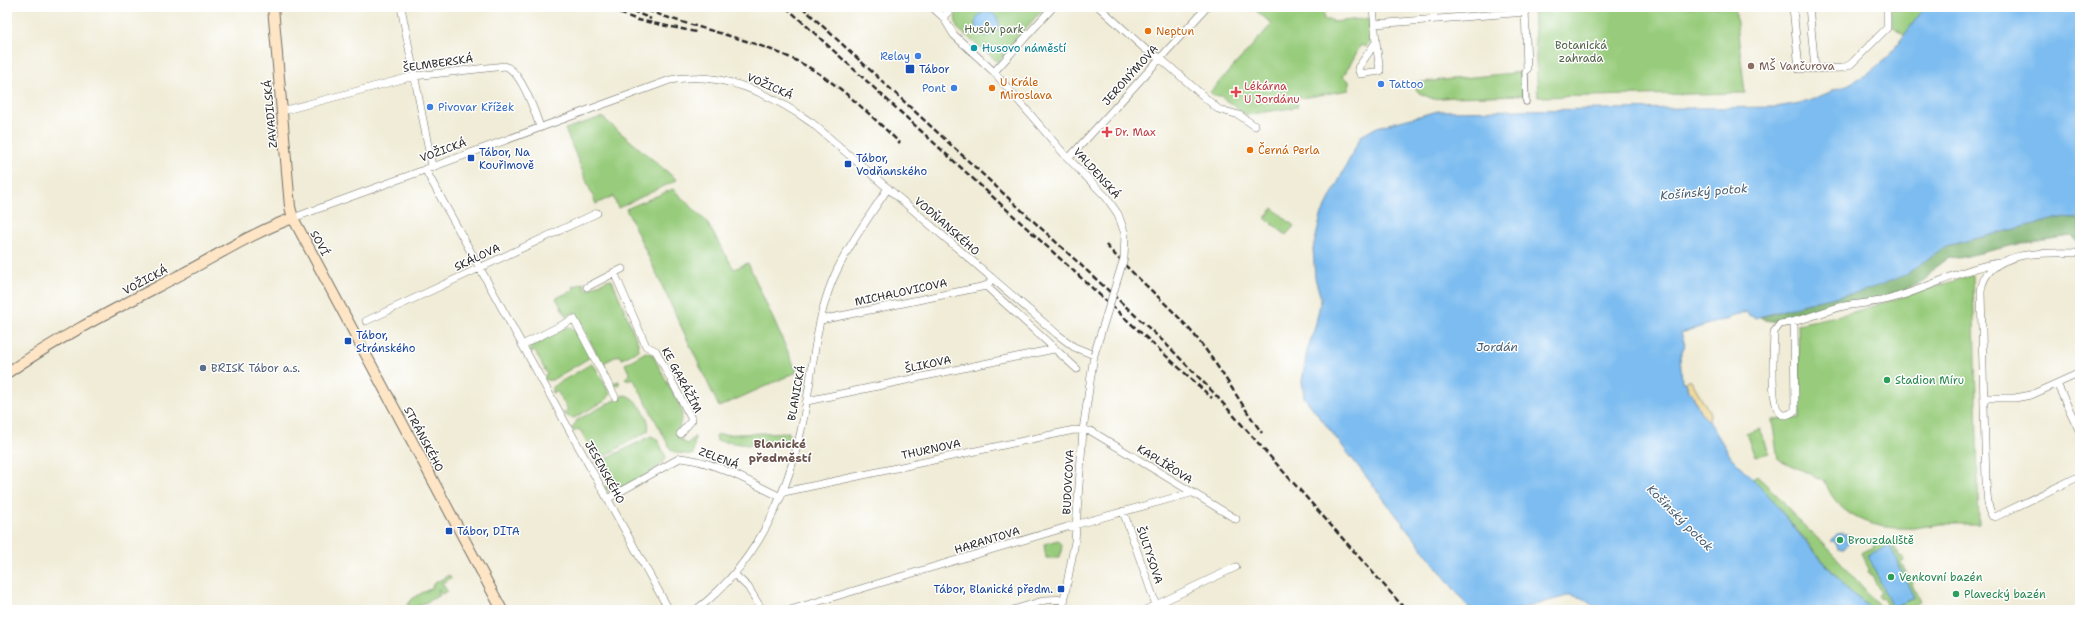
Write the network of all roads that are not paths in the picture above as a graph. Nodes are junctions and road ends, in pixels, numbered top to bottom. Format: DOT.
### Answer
graph roads {
  1 [pos="273,7"];
  2 [pos="401,7"];
  3 [pos="932,7"];
  4 [pos="953,7"];
  5 [pos="1053,7"];
  6 [pos="1099,7"];
  7 [pos="1207,7"];
  8 [pos="1373,7"];
  9 [pos="1793,7"];
  10 [pos="1809,7"];
  11 [pos="1887,7"];
  12 [pos="1526,10"];
  13 [pos="943,17"];
  14 [pos="1375,24"];
  15 [pos="1376,42"];
  16 [pos="1160,58"];
  17 [pos="1815,68"];
  18 [pos="1527,69"];
  19 [pos="994,72"];
  20 [pos="414,76"];
  21 [pos="1526,102"];
  22 [pos="282,111"];
  23 [pos="1255,126"];
  24 [pos="540,127"];
  25 [pos="1069,158"];
  26 [pos="429,168"];
  27 [pos="888,188"];
  28 [pos="597,213"];
  29 [pos="293,218"];
  30 [pos="2080,254"];
  31 [pos="2000,263"];
  32 [pos="479,268"];
  33 [pos="622,269"];
  34 [pos="614,272"];
  35 [pos="326,280"];
  36 [pos="993,280"];
  37 [pos="986,286"];
  38 [pos="587,287"];
  39 [pos="366,320"];
  40 [pos="821,320"];
  41 [pos="1794,323"];
  42 [pos="522,345"];
  43 [pos="1054,349"];
  44 [pos="1094,355"];
  45 [pos="1077,369"];
  46 [pos="7,373"];
  47 [pos="2080,373"];
  48 [pos="2057,384"];
  49 [pos="616,397"];
  50 [pos="1984,398"];
  51 [pos="807,401"];
  52 [pos="1083,430"];
  53 [pos="2080,432"];
  54 [pos="680,434"];
  55 [pos="2080,476"];
  56 [pos="1191,493"];
  57 [pos="783,494"];
  58 [pos="607,499"];
  59 [pos="1123,511"];
  60 [pos="1236,520"];
  61 [pos="1077,524"];
  62 [pos="1236,567"];
  63 [pos="734,574"];
  64 [pos="1065,599"];
  65 [pos="1156,605"];
  66 [pos="502,610"];
  67 [pos="668,610"];
  68 [pos="696,610"];
  69 [pos="762,610"];
  70 [pos="790,610"];
  71 [pos="1013,610"];
  72 [pos="1062,610"];
  73 [pos="1145,610"];
  1 -- 22 [label="main road, ZAVADILSKÁ"];
  2 -- 20 [label="street, JESENSKÉHO"];
  3 -- 13 [label="street"];
  4 -- 13 [label="street"];
  5 -- 19 [label="street"];
  6 -- 16 [label="street"];
  7 -- 16 [label="street, JERONÝMOVA"];
  8 -- 14 [label="street"];
  9 -- 17 [label="street"];
  10 -- 17 [label="street"];
  11 -- 17 [label="street"];
  12 -- 14 [label="street"];
  12 -- 18 [label="street"];
  13 -- 19 [label="street"];
  14 -- 15 [label="street"];
  16 -- 23 [label="street"];
  16 -- 25 [label="street, JERONÝMOVA"];
  18 -- 21 [label="street"];
  19 -- 25 [label="street, VALDENSKÁ"];
  20 -- 22 [label="street, ŠELMBERSKÁ"];
  20 -- 24 [label="street, ŠELMBERSKÁ"];
  20 -- 26 [label="street, JESENSKÉHO"];
  22 -- 29 [label="main road, ZAVADILSKÁ"];
  24 -- 26 [label="street, VOŽICKÁ"];
  24 -- 27 [label="street, VOŽICKÁ"];
  25 -- 44 [label="street, VALDENSKÁ, bridge"];
  26 -- 29 [label="street, VOŽICKÁ"];
  26 -- 32 [label="street, JESENSKÉHO"];
  27 -- 36 [label="street, VODŇANSKÉHO"];
  27 -- 40 [label="street, BLANICKÁ"];
  28 -- 32 [label="street, SKÁLOVA"];
  29 -- 35 [label="main road, SOVÍ"];
  29 -- 46 [label="main road, VOŽICKÁ"];
  30 -- 31 [label="street"];
  31 -- 41 [label="street"];
  31 -- 50 [label="street"];
  32 -- 39 [label="street, SKÁLOVA"];
  32 -- 42 [label="street, JESENSKÉHO"];
  33 -- 34 [label="street"];
  34 -- 38 [label="street"];
  34 -- 54 [label="street, KE GARÁŽÍM"];
  35 -- 66 [label="main road, STRÁNSKÉHO"];
  36 -- 37 [label="street"];
  36 -- 44 [label="street, VODŇANSKÉHO"];
  37 -- 40 [label="street, MICHALOVICOVA"];
  37 -- 43 [label="street"];
  40 -- 51 [label="street, BLANICKÁ"];
  41 -- 41 [label="street"];
  42 -- 49 [label="street"];
  42 -- 58 [label="street, JESENSKÉHO"];
  43 -- 45 [label="street"];
  43 -- 51 [label="street, ŠLIKOVA"];
  44 -- 52 [label="street, BUDOVCOVA"];
  47 -- 48 [label="street"];
  48 -- 50 [label="street"];
  48 -- 53 [label="street"];
  50 -- 55 [label="street"];
  51 -- 57 [label="street, BLANICKÁ"];
  52 -- 56 [label="street, KAPLÍŘOVA"];
  52 -- 57 [label="street, THURNOVA"];
  52 -- 61 [label="street, BUDOVCOVA"];
  56 -- 59 [label="street, HARANTOVA"];
  56 -- 60 [label="street, KAPLÍŘOVA"];
  57 -- 58 [label="street, ZELENÁ"];
  57 -- 63 [label="street, BLANICKÁ"];
  58 -- 67 [label="street, JESENSKÉHO"];
  59 -- 61 [label="street, HARANTOVA"];
  59 -- 65 [label="street, ŠULTYSOVA"];
  61 -- 64 [label="street, BUDOVCOVA"];
  61 -- 70 [label="street, HARANTOVA"];
  62 -- 65 [label="street"];
  63 -- 68 [label="street, BLANICKÁ"];
  63 -- 69 [label="street"];
  64 -- 71 [label="street"];
  64 -- 72 [label="street, BUDOVCOVA"];
  65 -- 73 [label="street"];
}
